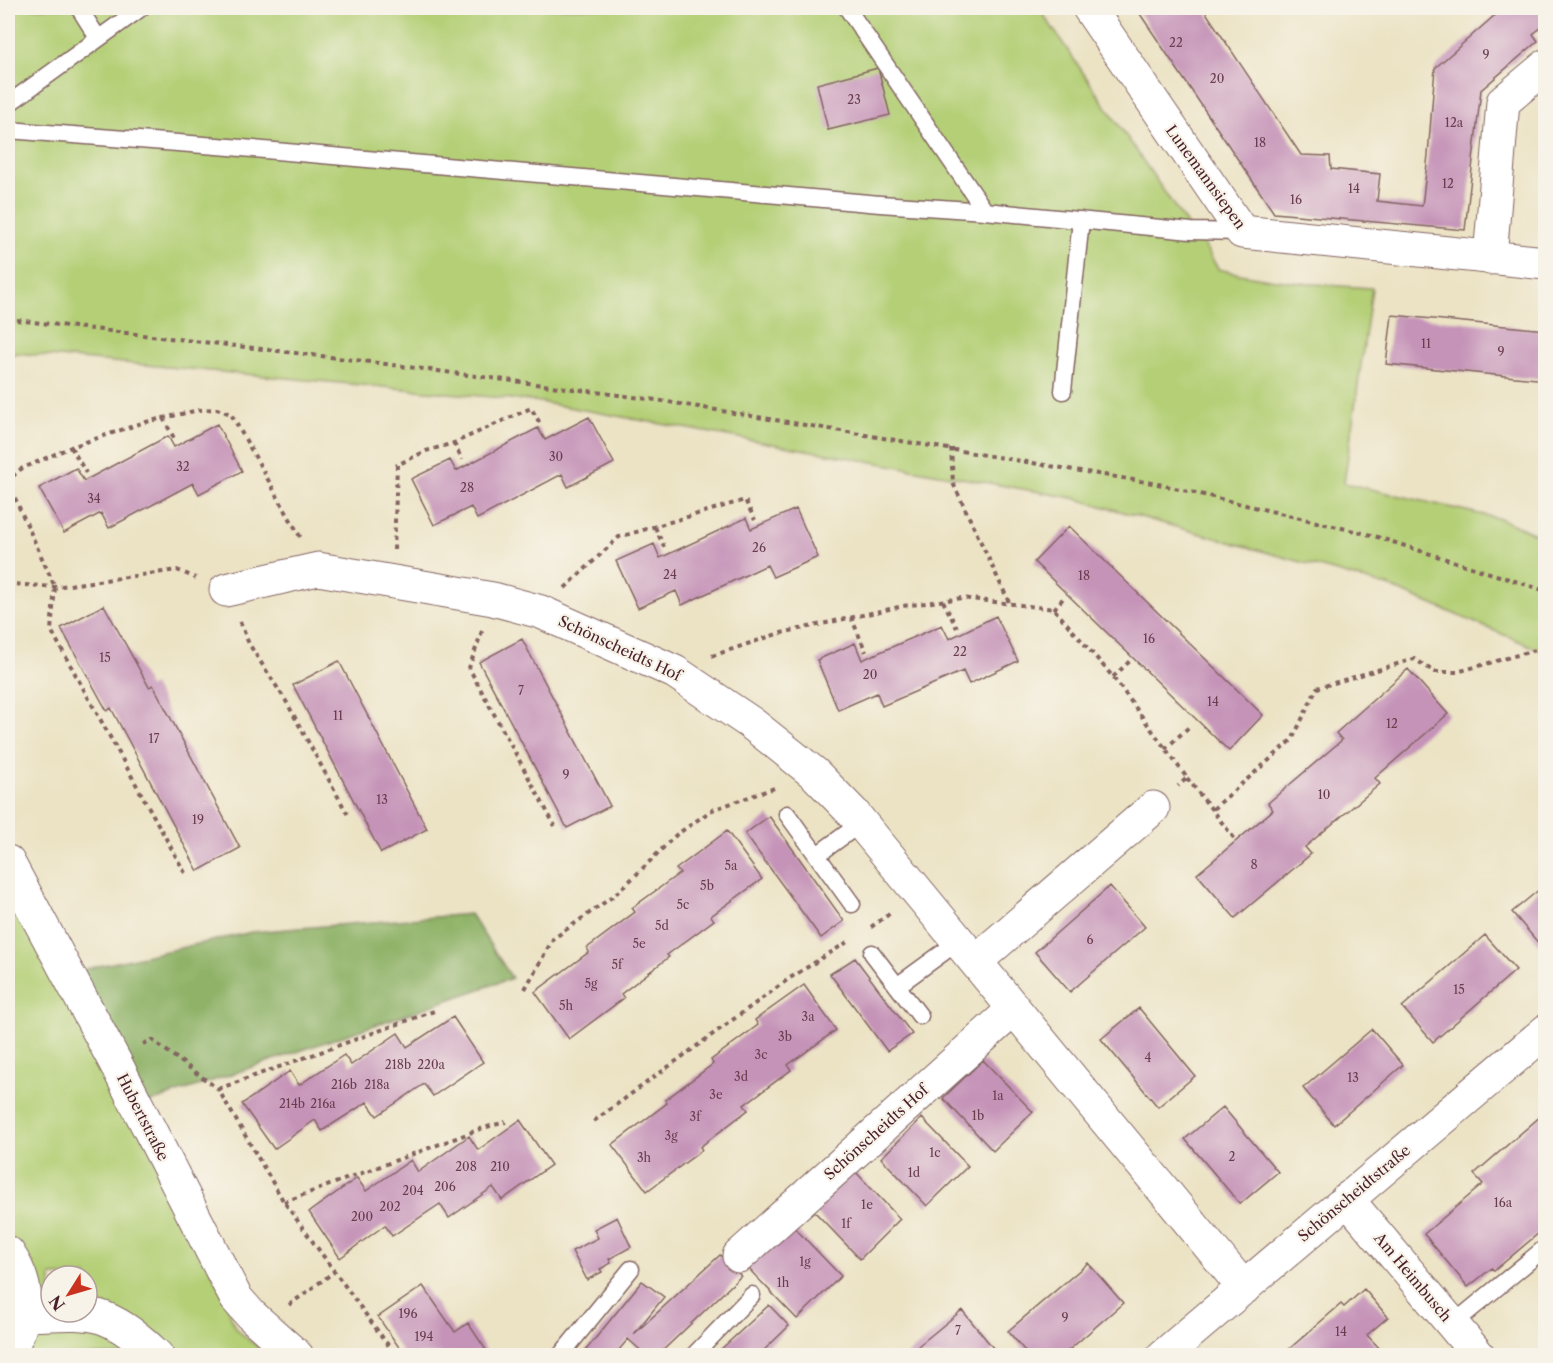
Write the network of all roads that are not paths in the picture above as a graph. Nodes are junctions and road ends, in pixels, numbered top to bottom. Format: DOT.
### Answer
graph roads {
  1 [pos="79,8"];
  2 [pos="141,8"];
  3 [pos="847,8"];
  4 [pos="1089,8"];
  5 [pos="98,38"];
  6 [pos="1545,66"];
  7 [pos="8,104"];
  8 [pos="8,130"];
  9 [pos="985,211"];
  10 [pos="1081,220"];
  11 [pos="1242,232"];
  12 [pos="1490,258"];
  13 [pos="1545,263"];
  14 [pos="1063,391"];
  15 [pos="226,590"];
  16 [pos="1153,808"];
  17 [pos="787,813"];
  18 [pos="861,823"];
  19 [pos="817,855"];
  20 [pos="8,862"];
  21 [pos="852,904"];
  22 [pos="967,951"];
  23 [pos="872,953"];
  24 [pos="897,986"];
  25 [pos="1014,1009"];
  26 [pos="921,1016"];
  27 [pos="1545,1031"];
  28 [pos="1347,1199"];
  29 [pos="1545,1247"];
  30 [pos="8,1253"];
  31 [pos="739,1256"];
  32 [pos="631,1269"];
  33 [pos="1244,1288"];
  34 [pos="752,1295"];
  35 [pos="25,1315"];
  36 [pos="1453,1324"];
  37 [pos="8,1353"];
  38 [pos="157,1356"];
  39 [pos="297,1356"];
  40 [pos="560,1356"];
  41 [pos="693,1356"];
  42 [pos="1163,1356"];
  43 [pos="1479,1356"];
  1 -- 5 [label="lane"];
  2 -- 5 [label="lane"];
  3 -- 9 [label="lane"];
  4 -- 11 [label="street, Lunemannsiepen"];
  5 -- 7 [label="lane"];
  6 -- 12 [label="street"];
  8 -- 9 [label="lane"];
  9 -- 10 [label="lane"];
  10 -- 11 [label="lane"];
  10 -- 14 [label="lane"];
  11 -- 12 [label="street, Lunemannsiepen"];
  12 -- 13 [label="street, Lunemannsiepen"];
  15 -- 18 [label="street, Schönscheidts Hof"];
  16 -- 22 [label="street"];
  17 -- 19 [label="lane"];
  18 -- 19 [label="lane"];
  18 -- 22 [label="street, Schönscheidts Hof"];
  19 -- 21 [label="lane"];
  20 -- 39 [label="street, Hubertstraße"];
  22 -- 24 [label="lane"];
  22 -- 25 [label="street, Schönscheidts Hof"];
  23 -- 24 [label="lane"];
  24 -- 26 [label="lane"];
  25 -- 31 [label="street, Schönscheidts Hof"];
  25 -- 33 [label="street, Schönscheidts Hof"];
  27 -- 28 [label="street, Schönscheidtstraße"];
  28 -- 33 [label="street, Schönscheidtstraße"];
  28 -- 36 [label="street, Am Heimbusch"];
  29 -- 36 [label="lane"];
  30 -- 35 [label="street"];
  32 -- 40 [label="lane"];
  33 -- 42 [label="street, Schönscheidtstraße"];
  34 -- 41 [label="lane"];
  35 -- 37 [label="street"];
  35 -- 38 [label="street"];
  36 -- 43 [label="street, Am Heimbusch"];
}
